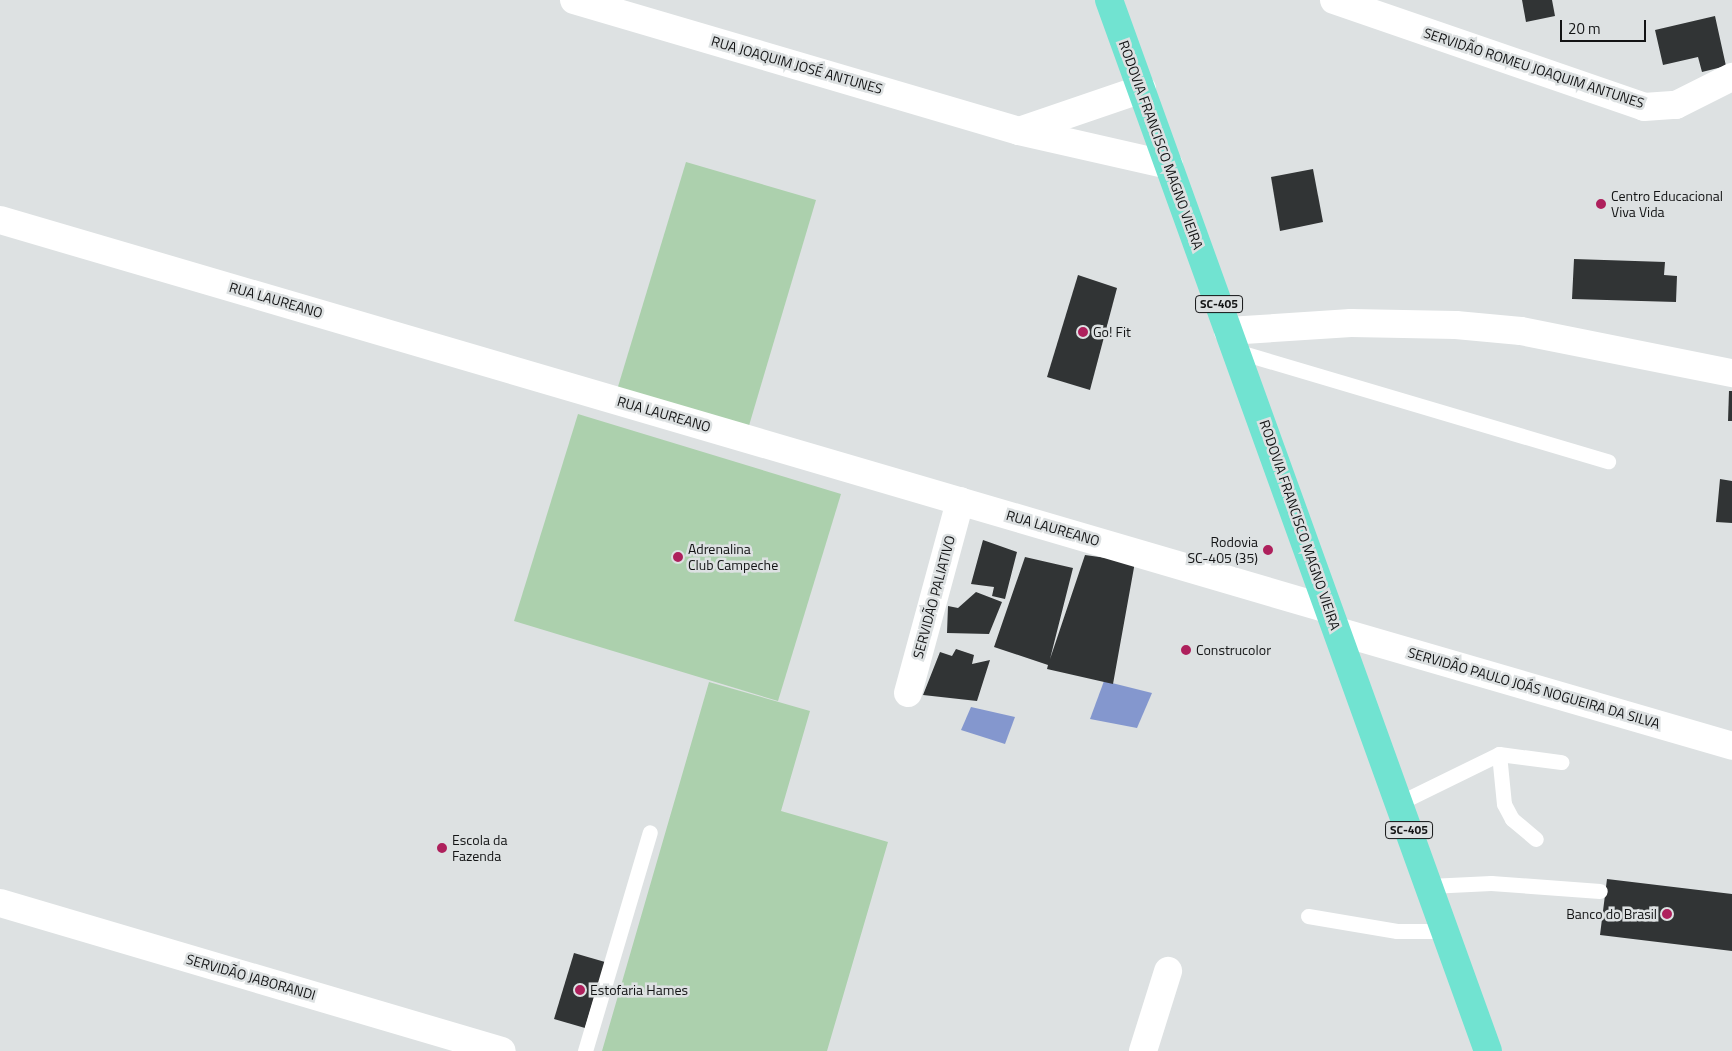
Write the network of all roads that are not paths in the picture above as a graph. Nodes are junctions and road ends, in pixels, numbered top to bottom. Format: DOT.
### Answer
graph roads {
  1 [pos="574,0"];
  2 [pos="1109,0"];
  3 [pos="1334,0"];
  4 [pos="1732,77"];
  5 [pos="1142,89"];
  6 [pos="1019,131"];
  7 [pos="1169,165"];
  8 [pos="0,220"];
  9 [pos="1233,341"];
  10 [pos="1732,373"];
  11 [pos="1608,461"];
  12 [pos="960,501"];
  13 [pos="1332,620"];
  14 [pos="908,693"];
  15 [pos="1732,746"];
  16 [pos="1498,754"];
  17 [pos="1561,762"];
  18 [pos="1399,803"];
  19 [pos="650,832"];
  20 [pos="1536,839"];
  21 [pos="1429,886"];
  22 [pos="1600,890"];
  23 [pos="0,903"];
  24 [pos="1308,916"];
  25 [pos="1445,931"];
  26 [pos="1168,971"];
  27 [pos="502,1051"];
  28 [pos="585,1051"];
  29 [pos="1144,1051"];
  30 [pos="1488,1051"];
  1 -- 6 [label="street, RUA JOAQUIM JOSÉ ANTUNES"];
  2 -- 5 [label="main road, RODOVIA FRANCISCO MAGNO VIEIRA / SC-405"];
  3 -- 4 [label="street, SERVIDÃO ROMEU JOAQUIM ANTUNES"];
  5 -- 6 [label="street"];
  5 -- 7 [label="main road, RODOVIA FRANCISCO MAGNO VIEIRA / SC-405"];
  6 -- 7 [label="street, RUA JOAQUIM JOSÉ ANTUNES"];
  7 -- 9 [label="main road, RODOVIA FRANCISCO MAGNO VIEIRA / SC-405"];
  8 -- 12 [label="street, RUA LAUREANO"];
  9 -- 10 [label="street"];
  9 -- 11 [label="lane"];
  9 -- 13 [label="main road, RODOVIA FRANCISCO MAGNO VIEIRA / SC-405"];
  12 -- 13 [label="street, RUA LAUREANO"];
  12 -- 14 [label="street, SERVIDÃO PALIATIVO"];
  13 -- 15 [label="street, SERVIDÃO PAULO JOÁS NOGUEIRA DA SILVA"];
  13 -- 18 [label="main road, RODOVIA FRANCISCO MAGNO VIEIRA / SC-405"];
  16 -- 17 [label="lane"];
  16 -- 18 [label="lane"];
  16 -- 20 [label="lane"];
  18 -- 21 [label="main road, RODOVIA FRANCISCO MAGNO VIEIRA / SC-405"];
  19 -- 28 [label="lane"];
  21 -- 22 [label="lane"];
  21 -- 25 [label="main road, RODOVIA FRANCISCO MAGNO VIEIRA / SC-405"];
  23 -- 27 [label="street, SERVIDÃO JABORANDI"];
  24 -- 25 [label="lane"];
  25 -- 30 [label="main road, RODOVIA FRANCISCO MAGNO VIEIRA / SC-405"];
  26 -- 29 [label="street"];
}
